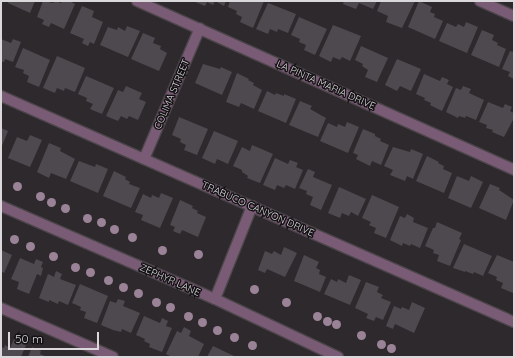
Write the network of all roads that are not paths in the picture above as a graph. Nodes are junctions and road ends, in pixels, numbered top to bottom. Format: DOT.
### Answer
graph roads {
  1 [pos="137,1"];
  2 [pos="480,1"];
  3 [pos="514,16"];
  4 [pos="200,28"];
  5 [pos="1,96"];
  6 [pos="144,159"];
  7 [pos="514,170"];
  8 [pos="1,206"];
  9 [pos="252,206"];
  10 [pos="215,299"];
  11 [pos="1,308"];
  12 [pos="514,322"];
  13 [pos="113,357"];
  14 [pos="338,357"];
  1 -- 4 [label="street, LA PINTA MARIA DRIVE"];
  2 -- 3 [label="street"];
  4 -- 6 [label="street, COLIMA STREET"];
  4 -- 7 [label="street, LA PINTA MARIA DRIVE"];
  5 -- 6 [label="street, TRABUCO CANYON DRIVE"];
  6 -- 9 [label="street, TRABUCO CANYON DRIVE"];
  8 -- 10 [label="street, ZEPHYR LANE"];
  9 -- 10 [label="street"];
  9 -- 12 [label="street, TRABUCO CANYON DRIVE"];
  10 -- 14 [label="street, ZEPHYR LANE"];
  11 -- 13 [label="street"];
}
